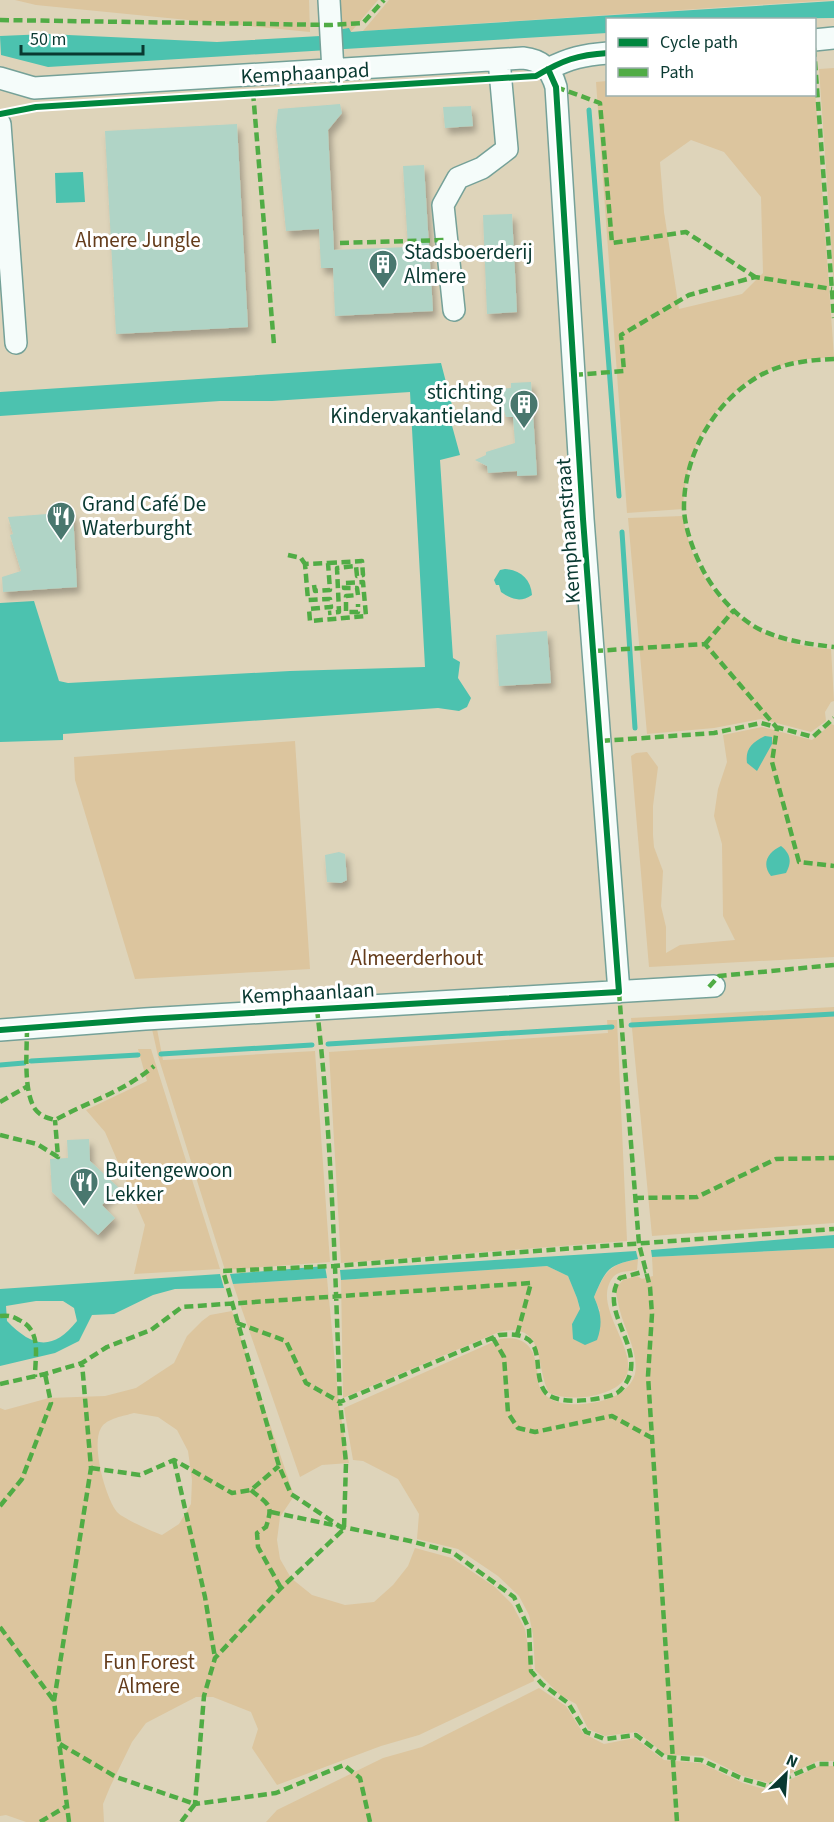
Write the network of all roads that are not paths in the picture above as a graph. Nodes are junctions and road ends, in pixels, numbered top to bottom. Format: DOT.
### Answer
graph roads {
  1 [pos="329,0"];
  2 [pos="834,38"];
  3 [pos="816,39"];
  4 [pos="606,53"];
  5 [pos="332,54"];
  6 [pos="500,60"];
  7 [pos="548,69"];
  8 [pos="0,78"];
  9 [pos="0,124"];
  10 [pos="454,310"];
  11 [pos="16,343"];
  12 [pos="714,986"];
  13 [pos="619,992"];
  14 [pos="0,1030"];
  1 -- 5 [label="street"];
  2 -- 3 [label="street"];
  4 -- 7 [label="street"];
  5 -- 6 [label="street, Kemphaanpad"];
  5 -- 8 [label="street, Kemphaanpad"];
  6 -- 7 [label="street, Kemphaanpad"];
  6 -- 10 [label="street"];
  7 -- 13 [label="street, Kemphaanstraat"];
  9 -- 11 [label="street"];
  12 -- 13 [label="street, Kemphaanlaan"];
  13 -- 14 [label="street, Kemphaanlaan"];
}
